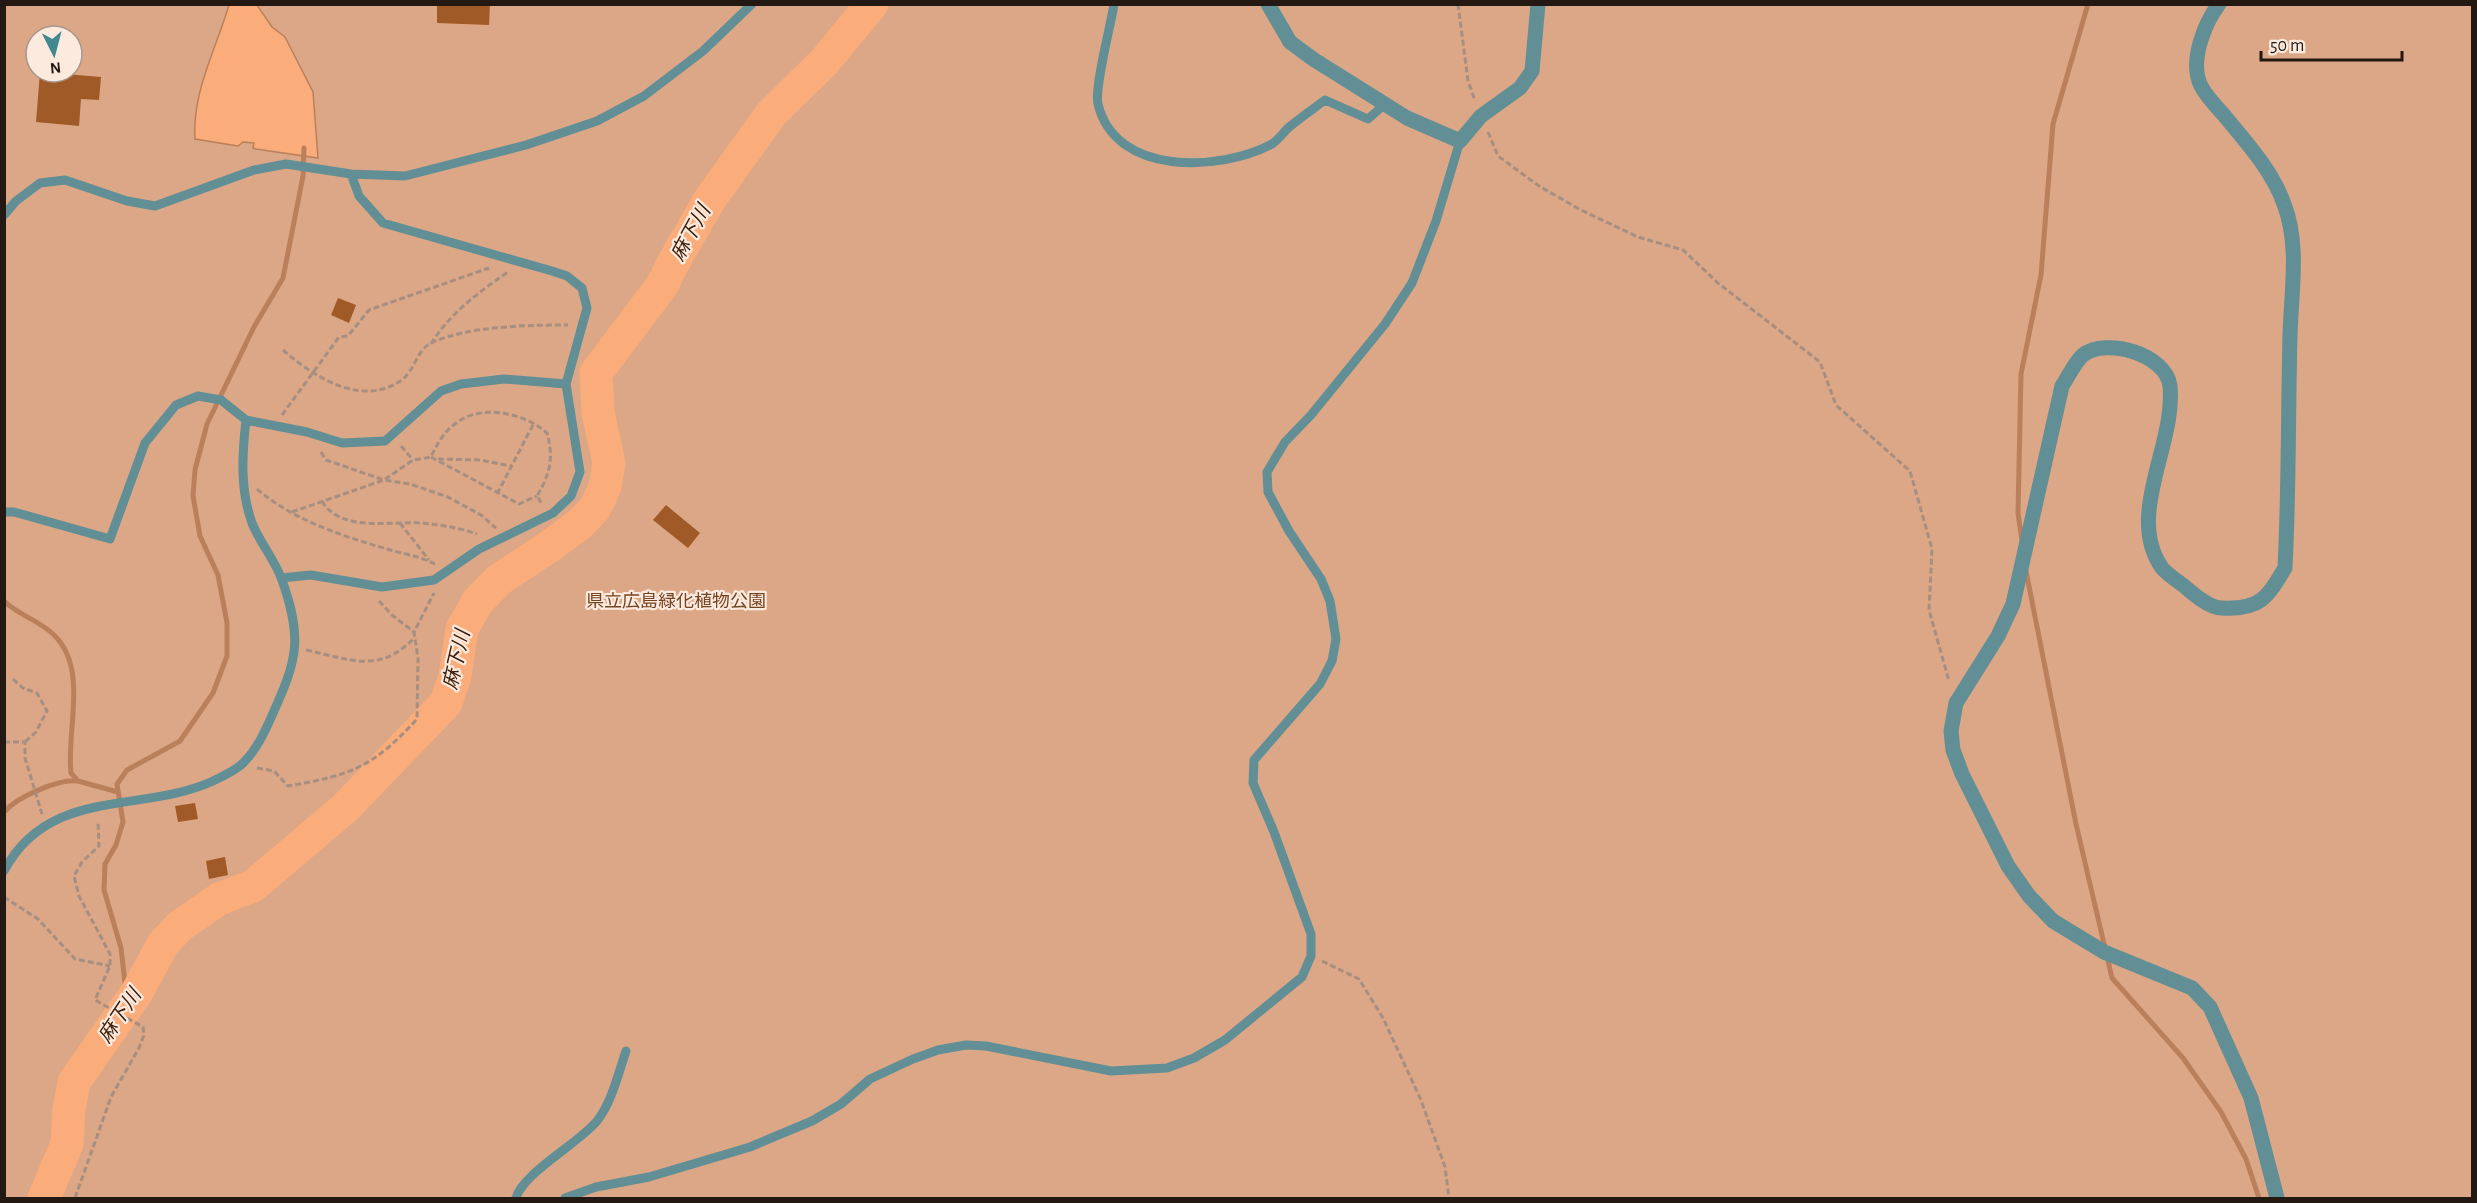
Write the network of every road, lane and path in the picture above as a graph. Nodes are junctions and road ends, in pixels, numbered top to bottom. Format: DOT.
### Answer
graph roads {
  1 [pos="752,4"];
  2 [pos="1114,4"];
  3 [pos="1268,4"];
  4 [pos="1458,4"];
  5 [pos="1538,4"];
  6 [pos="2219,4"];
  7 [pos="1385,104"];
  8 [pos="1481,116"];
  9 [pos="1460,141"];
  10 [pos="351,174"];
  11 [pos="4,215"];
  12 [pos="519,262"];
  13 [pos="582,326"];
  14 [pos="430,344"];
  15 [pos="283,350"];
  16 [pos="313,373"];
  17 [pos="566,384"];
  18 [pos="284,412"];
  19 [pos="246,420"];
  20 [pos="534,423"];
  21 [pos="307,432"];
  22 [pos="391,436"];
  23 [pos="431,457"];
  24 [pos="436,459"];
  25 [pos="413,460"];
  26 [pos="511,466"];
  27 [pos="243,476"];
  28 [pos="384,480"];
  29 [pos="497,494"];
  30 [pos="537,496"];
  31 [pos="322,501"];
  32 [pos="4,512"];
  33 [pos="291,512"];
  34 [pos="553,513"];
  35 [pos="400,523"];
  36 [pos="502,537"];
  37 [pos="492,542"];
  38 [pos="430,561"];
  39 [pos="447,572"];
  40 [pos="281,578"];
  41 [pos="370,587"];
  42 [pos="414,632"];
  43 [pos="415,637"];
  44 [pos="296,648"];
  45 [pos="13,679"];
  46 [pos="1956,703"];
  47 [pos="4,742"];
  48 [pos="26,742"];
  49 [pos="244,764"];
  50 [pos="97,806"];
  51 [pos="46,824"];
  52 [pos="4,871"];
  53 [pos="4,897"];
  54 [pos="1311,956"];
  55 [pos="110,966"];
  56 [pos="626,1052"];
  57 [pos="75,1198"];
  58 [pos="516,1198"];
  59 [pos="565,1198"];
  60 [pos="1449,1198"];
  61 [pos="2277,1198"];
  1 -- 10 [label="lane"];
  2 -- 7 [label="lane"];
  3 -- 7 [label="street"];
  4 -- 8 [label="path"];
  5 -- 8 [label="street"];
  6 -- 46 [label="street"];
  7 -- 9 [label="street"];
  8 -- 9 [label="street"];
  8 -- 46 [label="path"];
  9 -- 54 [label="lane"];
  10 -- 11 [label="lane"];
  10 -- 12 [label="lane"];
  12 -- 13 [label="lane"];
  12 -- 14 [label="path"];
  12 -- 16 [label="path"];
  13 -- 14 [label="path"];
  13 -- 17 [label="lane"];
  14 -- 16 [label="path"];
  15 -- 16 [label="path"];
  16 -- 18 [label="path"];
  17 -- 22 [label="lane"];
  17 -- 34 [label="lane"];
  19 -- 21 [label="lane"];
  19 -- 27 [label="lane"];
  19 -- 32 [label="lane"];
  20 -- 23 [label="path"];
  20 -- 26 [label="path"];
  20 -- 30 [label="path"];
  21 -- 22 [label="lane"];
  21 -- 28 [label="path"];
  22 -- 25 [label="path"];
  23 -- 24 [label="path"];
  23 -- 25 [label="path"];
  24 -- 26 [label="path"];
  24 -- 29 [label="path"];
  25 -- 28 [label="path"];
  26 -- 29 [label="path"];
  27 -- 33 [label="path"];
  27 -- 40 [label="lane"];
  28 -- 31 [label="path"];
  28 -- 36 [label="path"];
  29 -- 30 [label="path"];
  30 -- 34 [label="path"];
  31 -- 33 [label="path"];
  31 -- 35 [label="path"];
  33 -- 38 [label="path"];
  34 -- 36 [label="lane"];
  35 -- 37 [label="path"];
  35 -- 38 [label="path"];
  36 -- 37 [label="lane"];
  37 -- 39 [label="lane"];
  38 -- 39 [label="path"];
  39 -- 41 [label="lane"];
  39 -- 42 [label="path"];
  40 -- 41 [label="lane"];
  40 -- 44 [label="lane"];
  41 -- 42 [label="path"];
  42 -- 43 [label="path"];
  43 -- 44 [label="path"];
  43 -- 49 [label="path"];
  44 -- 49 [label="lane"];
  45 -- 48 [label="path"];
  46 -- 61 [label="street"];
  47 -- 48 [label="path"];
  48 -- 51 [label="path"];
  49 -- 50 [label="lane"];
  50 -- 51 [label="lane"];
  50 -- 55 [label="path"];
  51 -- 52 [label="lane"];
  53 -- 55 [label="path"];
  54 -- 59 [label="lane"];
  54 -- 60 [label="path"];
  55 -- 57 [label="path"];
  56 -- 58 [label="lane"];
}
